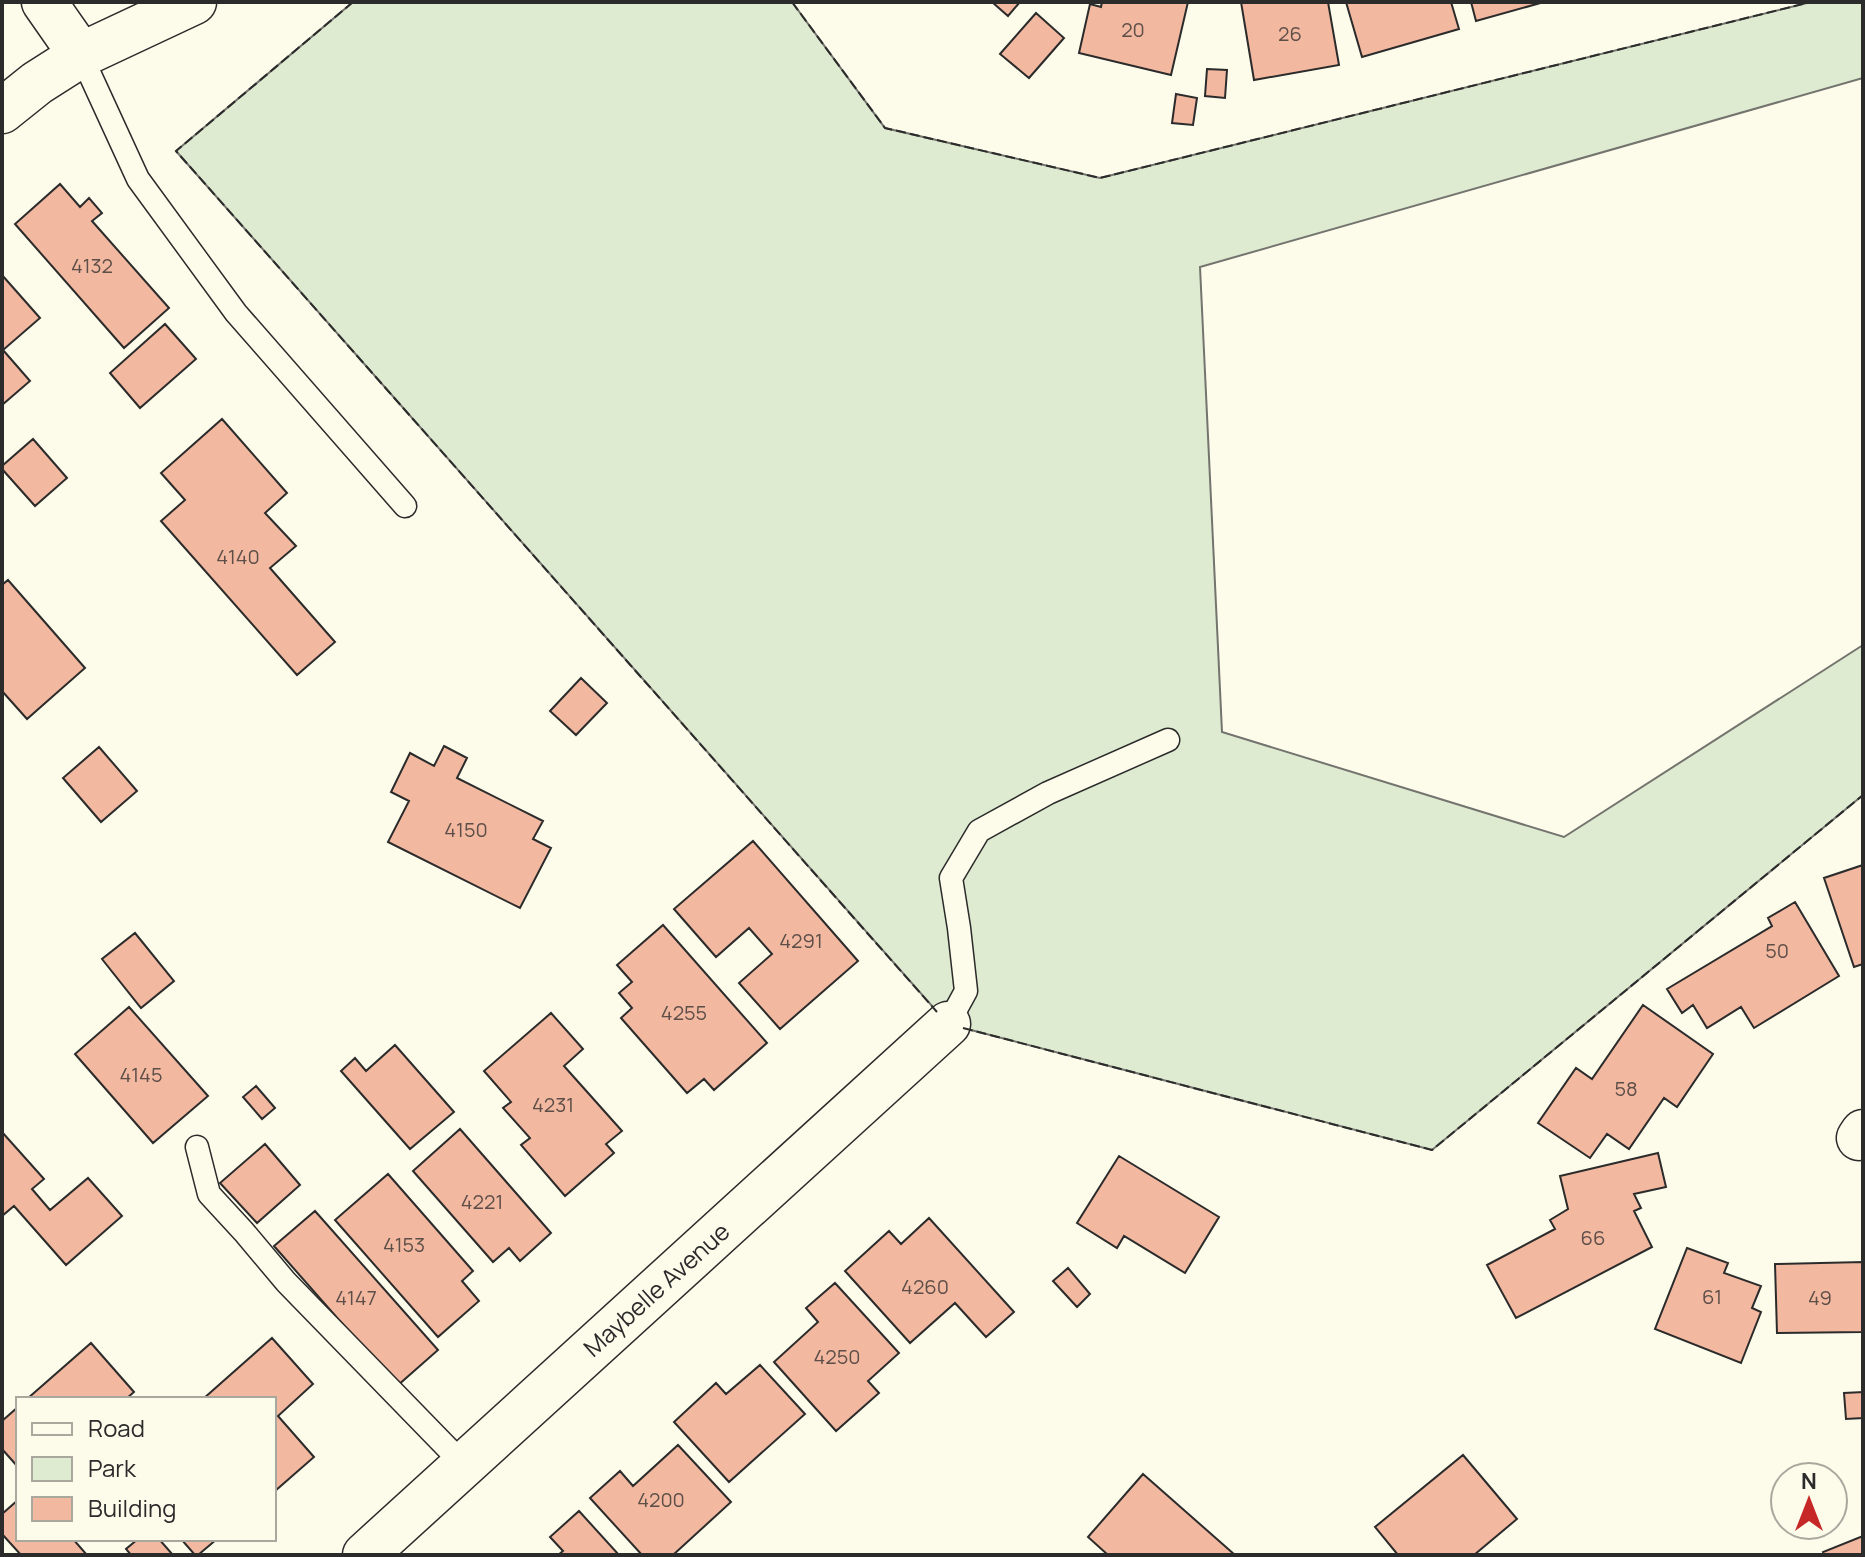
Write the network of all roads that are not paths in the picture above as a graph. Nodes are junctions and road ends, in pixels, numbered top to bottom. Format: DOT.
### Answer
graph roads {
  1 [pos="44,2"];
  2 [pos="194,2"];
  3 [pos="81,55"];
  4 [pos="2,111"];
  5 [pos="405,506"];
  6 [pos="1168,740"];
  7 [pos="948,1024"];
  8 [pos="197,1147"];
  9 [pos="465,1466"];
  10 [pos="365,1555"];
  1 -- 3 [label="street"];
  2 -- 3 [label="street"];
  3 -- 4 [label="street"];
  3 -- 5 [label="lane"];
  6 -- 7 [label="lane"];
  7 -- 9 [label="street, Maybelle Avenue"];
  8 -- 9 [label="lane"];
  9 -- 10 [label="street, Maybelle Avenue"];
}
